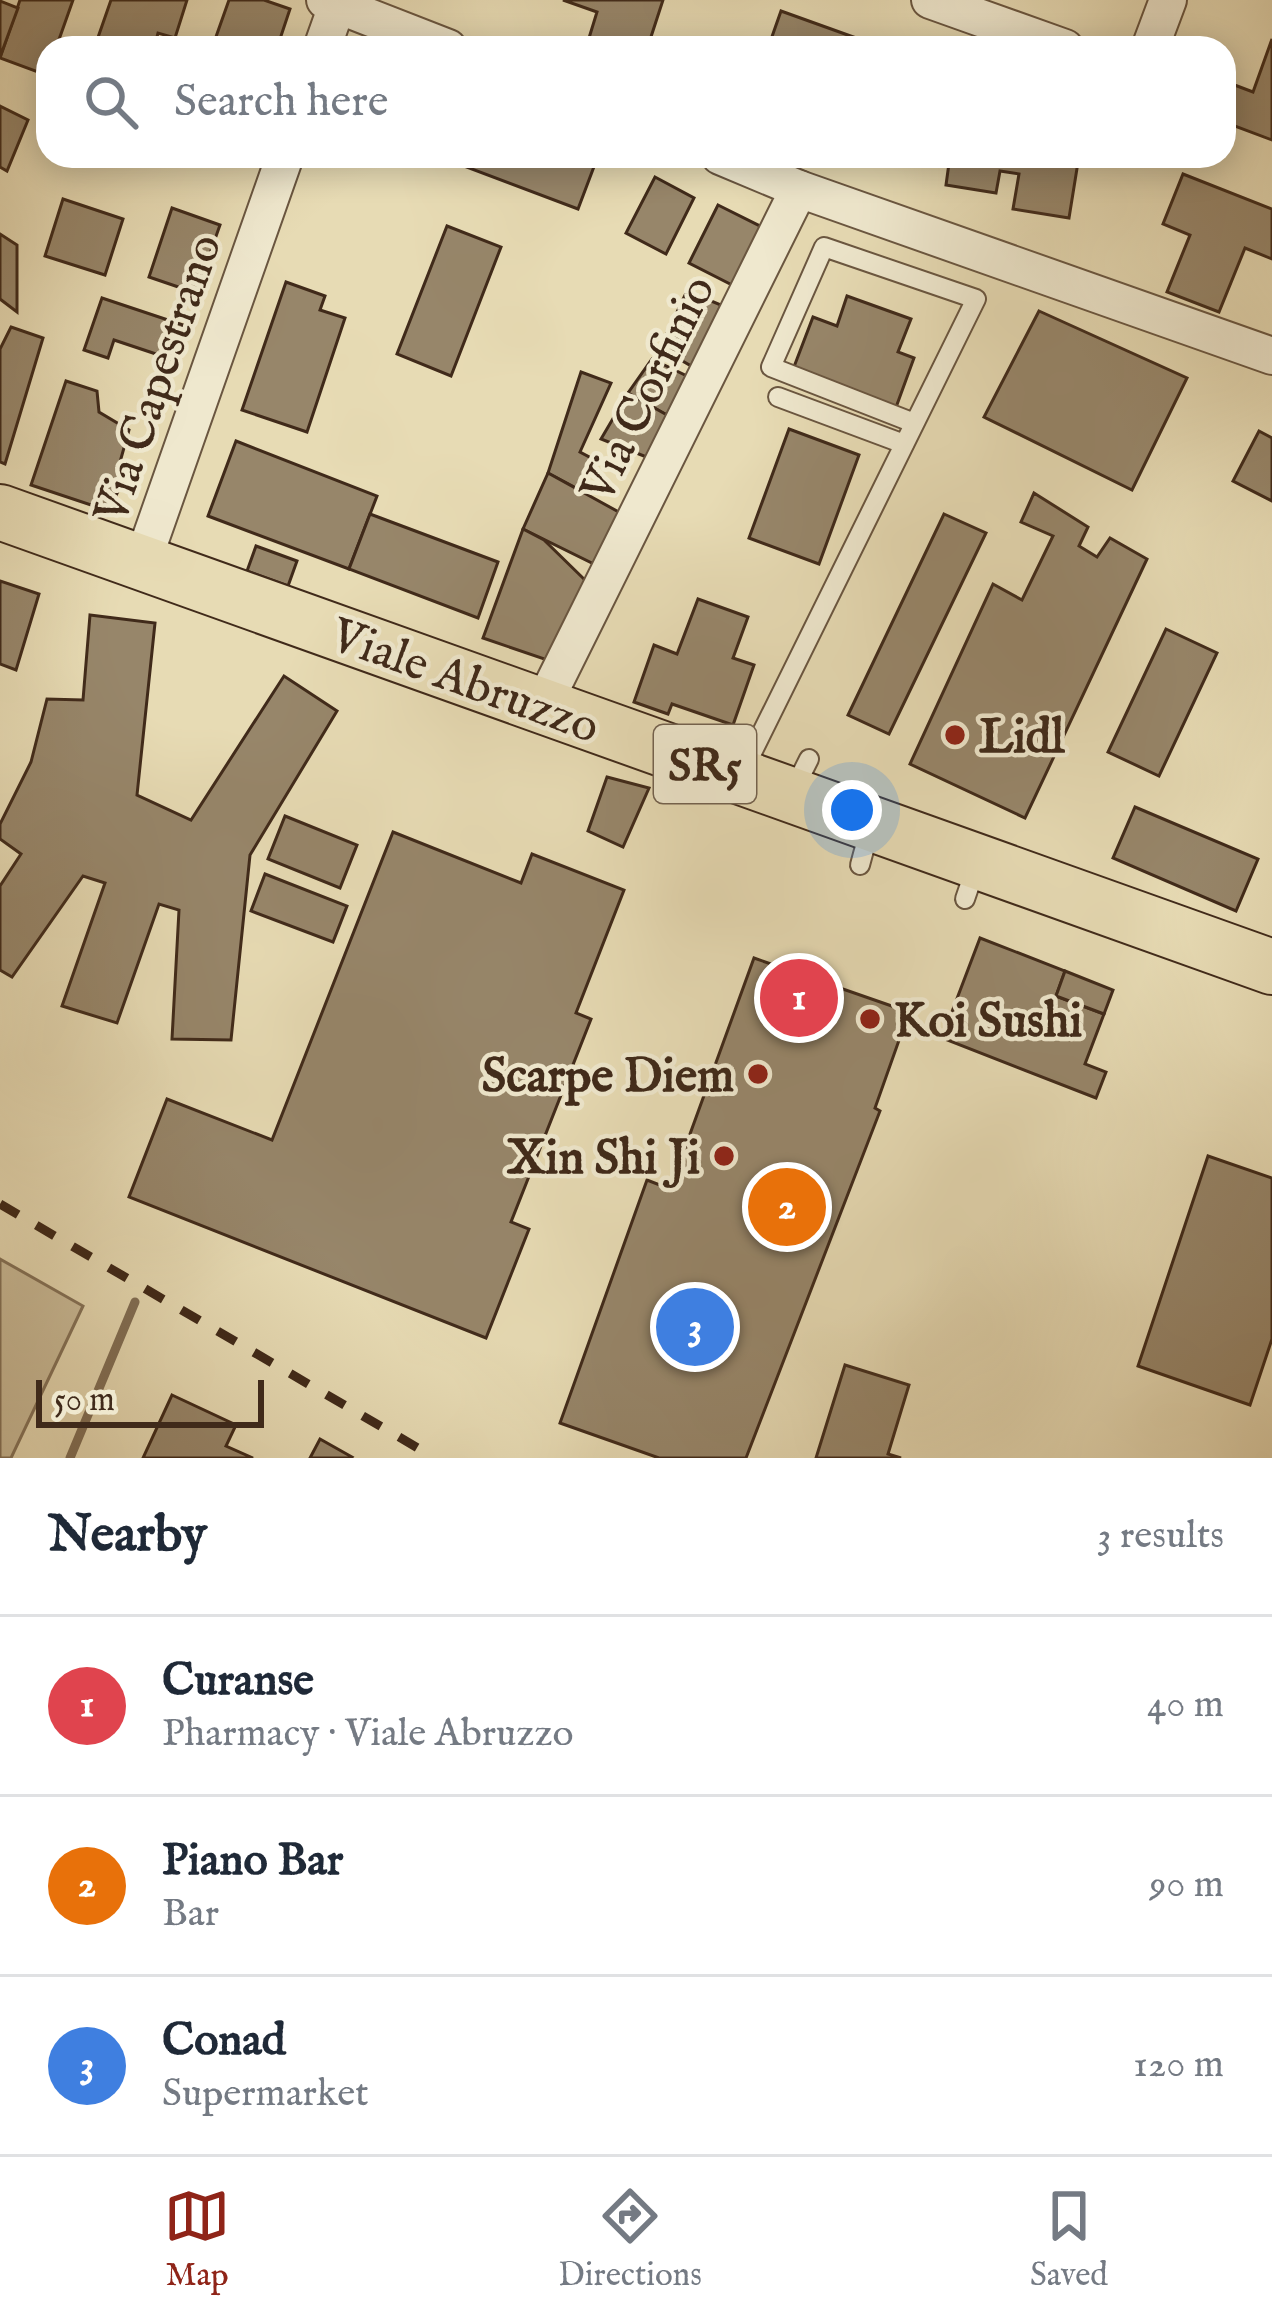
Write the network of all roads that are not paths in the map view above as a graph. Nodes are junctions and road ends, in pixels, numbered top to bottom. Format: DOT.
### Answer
graph roads {
  1 [pos="929,0"];
  2 [pos="1168,0"];
  3 [pos="334,2"];
  4 [pos="325,36"];
  5 [pos="418,36"];
  6 [pos="1031,36"];
  7 [pos="1154,36"];
  8 [pos="281,168"];
  9 [pos="749,168"];
  10 [pos="799,189"];
  11 [pos="1272,356"];
  12 [pos="778,397"];
  13 [pos="914,423"];
  14 [pos="904,444"];
  15 [pos="0,512"];
  16 [pos="142,563"];
  17 [pos="542,707"];
  18 [pos="740,777"];
  19 [pos="1271,963"];
  1 -- 6 [label="street"];
  2 -- 7 [label="street"];
  3 -- 4 [label="street"];
  3 -- 5 [label="street"];
  8 -- 16 [label="street, Via Capestrano"];
  9 -- 10 [label="street"];
  10 -- 11 [label="street"];
  10 -- 17 [label="street, Via Corfinio"];
  12 -- 14 [label="lane"];
  13 -- 13 [label="lane"];
  13 -- 14 [label="lane"];
  14 -- 18 [label="lane"];
  15 -- 16 [label="main road, Viale Abruzzo / SR5"];
  16 -- 17 [label="main road, Viale Abruzzo / SR5"];
  17 -- 18 [label="main road, Viale Abruzzo / SR5"];
  18 -- 19 [label="main road, Viale Abruzzo / SR5"];
}
